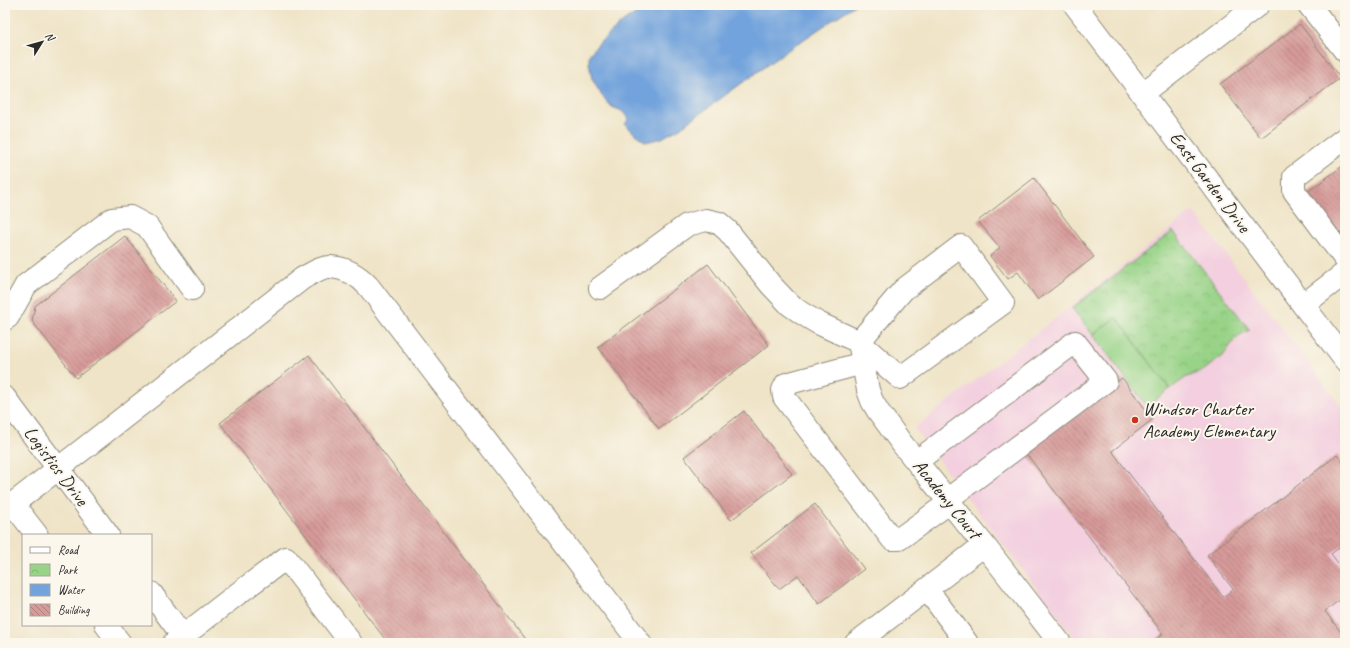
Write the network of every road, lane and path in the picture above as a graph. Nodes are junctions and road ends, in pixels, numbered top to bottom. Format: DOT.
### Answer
graph roads {
  1 [pos="1075,5"];
  2 [pos="1258,5"];
  3 [pos="1309,5"];
  4 [pos="1345,51"];
  5 [pos="1142,94"];
  6 [pos="1345,138"];
  7 [pos="1345,259"];
  8 [pos="1345,273"];
  9 [pos="600,288"];
  10 [pos="192,289"];
  11 [pos="1303,305"];
  12 [pos="5,319"];
  13 [pos="861,352"];
  14 [pos="1345,360"];
  15 [pos="5,398"];
  16 [pos="916,461"];
  17 [pos="58,469"];
  18 [pos="949,500"];
  19 [pos="9,507"];
  20 [pos="36,534"];
  21 [pos="107,534"];
  22 [pos="984,545"];
  23 [pos="927,589"];
  24 [pos="152,595"];
  25 [pos="107,626"];
  26 [pos="182,640"];
  27 [pos="120,643"];
  28 [pos="351,643"];
  29 [pos="640,643"];
  30 [pos="856,643"];
  31 [pos="967,643"];
  32 [pos="1059,643"];
  1 -- 5 [label="street, East Garden Drive"];
  2 -- 5 [label="street"];
  3 -- 4 [label="street"];
  5 -- 11 [label="street, East Garden Drive"];
  6 -- 7 [label="street"];
  8 -- 11 [label="street"];
  9 -- 13 [label="street"];
  10 -- 12 [label="street"];
  11 -- 14 [label="street, East Garden Drive"];
  13 -- 13 [label="street"];
  13 -- 16 [label="street, Academy Court"];
  13 -- 18 [label="street"];
  15 -- 17 [label="street, Logistics Drive"];
  16 -- 18 [label="street, Academy Court"];
  16 -- 18 [label="street"];
  17 -- 19 [label="street"];
  17 -- 21 [label="street, Logistics Drive"];
  17 -- 29 [label="street"];
  18 -- 22 [label="street, Academy Court"];
  19 -- 20 [label="street"];
  22 -- 23 [label="street"];
  22 -- 32 [label="street, Academy Court"];
  23 -- 30 [label="street"];
  23 -- 31 [label="street"];
  24 -- 26 [label="street"];
  25 -- 27 [label="street"];
  26 -- 28 [label="street"];
}
